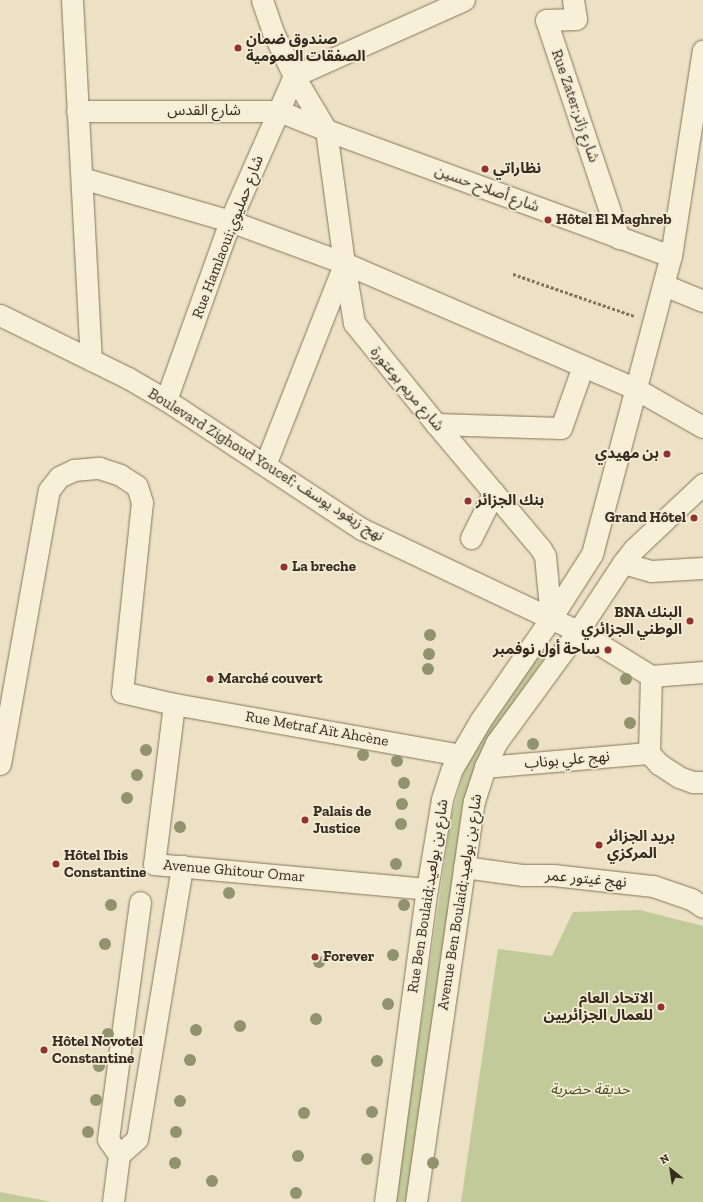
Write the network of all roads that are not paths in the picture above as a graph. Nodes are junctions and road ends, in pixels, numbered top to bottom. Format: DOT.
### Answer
graph roads {
  1 [pos="72,0"];
  2 [pos="262,0"];
  3 [pos="464,0"];
  4 [pos="572,0"];
  5 [pos="703,50"];
  6 [pos="294,76"];
  7 [pos="77,111"];
  8 [pos="279,111"];
  9 [pos="326,130"];
  10 [pos="82,178"];
  11 [pos="230,221"];
  12 [pos="619,238"];
  13 [pos="671,256"];
  14 [pos="344,263"];
  15 [pos="664,285"];
  16 [pos="703,301"];
  17 [pos="0,315"];
  18 [pos="90,359"];
  19 [pos="583,366"];
  20 [pos="636,389"];
  21 [pos="166,400"];
  22 [pos="436,424"];
  23 [pos="703,427"];
  24 [pos="265,465"];
  25 [pos="703,484"];
  26 [pos="494,492"];
  27 [pos="471,538"];
  28 [pos="623,563"];
  29 [pos="703,568"];
  30 [pos="551,618"];
  31 [pos="578,631"];
  32 [pos="703,672"];
  33 [pos="651,676"];
  34 [pos="174,704"];
  35 [pos="649,753"];
  36 [pos="459,755"];
  37 [pos="0,764"];
  38 [pos="485,767"];
  39 [pos="698,782"];
  40 [pos="182,866"];
  41 [pos="464,867"];
  42 [pos="427,889"];
  43 [pos="140,902"];
  44 [pos="703,907"];
  45 [pos="119,1155"];
  46 [pos="113,1202"];
  47 [pos="384,1202"];
  48 [pos="416,1202"];
  1 -- 7 [label="street"];
  2 -- 6 [label="street"];
  3 -- 6 [label="street"];
  4 -- 12 [label="street, Rue Zater;شارع زاتر"];
  5 -- 13 [label="street, Rue Ben Boulaid;شارع بن بولعيد"];
  6 -- 8 [label="street, Rue Hamlaoui;شارع حمليوي"];
  6 -- 9 [label="street"];
  7 -- 8 [label="street, شارع القدس"];
  7 -- 10 [label="street"];
  8 -- 9 [label="street, شارع القدس"];
  8 -- 11 [label="street, Rue Hamlaoui;شارع حمليوي"];
  9 -- 12 [label="street, شارع أصلاح حسين"];
  9 -- 14 [label="street, شارع مريم بوعتورة"];
  10 -- 11 [label="street"];
  10 -- 18 [label="street"];
  11 -- 14 [label="street"];
  11 -- 21 [label="street, Rue Hamlaoui;شارع حمليوي"];
  12 -- 13 [label="street, شارع أصلاح حسين"];
  13 -- 15 [label="street, Rue Ben Boulaid;شارع بن بولعيد"];
  14 -- 19 [label="street"];
  14 -- 22 [label="street, شارع مريم بوعتورة"];
  14 -- 24 [label="street"];
  15 -- 16 [label="street"];
  15 -- 20 [label="street, Rue Ben Boulaid;شارع بن بولعيد"];
  17 -- 18 [label="street, Boulevard Zighoud Youcef; نهج زيغود يوسف"];
  18 -- 21 [label="street, Boulevard Zighoud Youcef; نهج زيغود يوسف"];
  19 -- 20 [label="street"];
  19 -- 22 [label="street"];
  20 -- 23 [label="street"];
  20 -- 30 [label="street, Rue Ben Boulaid;شارع بن بولعيد"];
  21 -- 24 [label="street, Boulevard Zighoud Youcef; نهج زيغود يوسف"];
  22 -- 26 [label="street, شارع مريم بوعتورة"];
  24 -- 30 [label="street, Boulevard Zighoud Youcef; نهج زيغود يوسف"];
  25 -- 28 [label="street, Avenue Ben Boulaid;شارع بن بولعيد"];
  26 -- 27 [label="street"];
  26 -- 30 [label="street, شارع مريم بوعتورة"];
  28 -- 29 [label="street"];
  28 -- 31 [label="street, Avenue Ben Boulaid;شارع بن بولعيد"];
  30 -- 31 [label="street, Boulevard Zighoud Youcef; نهج زيغود يوسف"];
  30 -- 36 [label="street, Rue Ben Boulaid;شارع بن بولعيد"];
  31 -- 33 [label="street, Boulevard Zighoud Youcef; نهج زيغود يوسف"];
  31 -- 38 [label="street, Avenue Ben Boulaid;شارع بن بولعيد"];
  32 -- 33 [label="street"];
  33 -- 35 [label="street"];
  34 -- 36 [label="street, Rue Metraf Aït Ahcène"];
  34 -- 37 [label="street, Rue Metraf Aït Ahcène"];
  34 -- 40 [label="street, Avenue Ghitour Omar"];
  35 -- 38 [label="street, نهج علي بوناب"];
  35 -- 39 [label="street"];
  36 -- 42 [label="street, Rue Ben Boulaid;شارع بن بولعيد"];
  38 -- 41 [label="street, Avenue Ben Boulaid;شارع بن بولعيد"];
  40 -- 42 [label="street, Avenue Ghitour Omar"];
  40 -- 45 [label="street"];
  41 -- 44 [label="street, نهج غيتور عمر"];
  41 -- 48 [label="street, Avenue Ben Boulaid;شارع بن بولعيد"];
  42 -- 47 [label="street, Rue Ben Boulaid;شارع بن بولعيد"];
  43 -- 45 [label="street"];
  45 -- 46 [label="street"];
}
